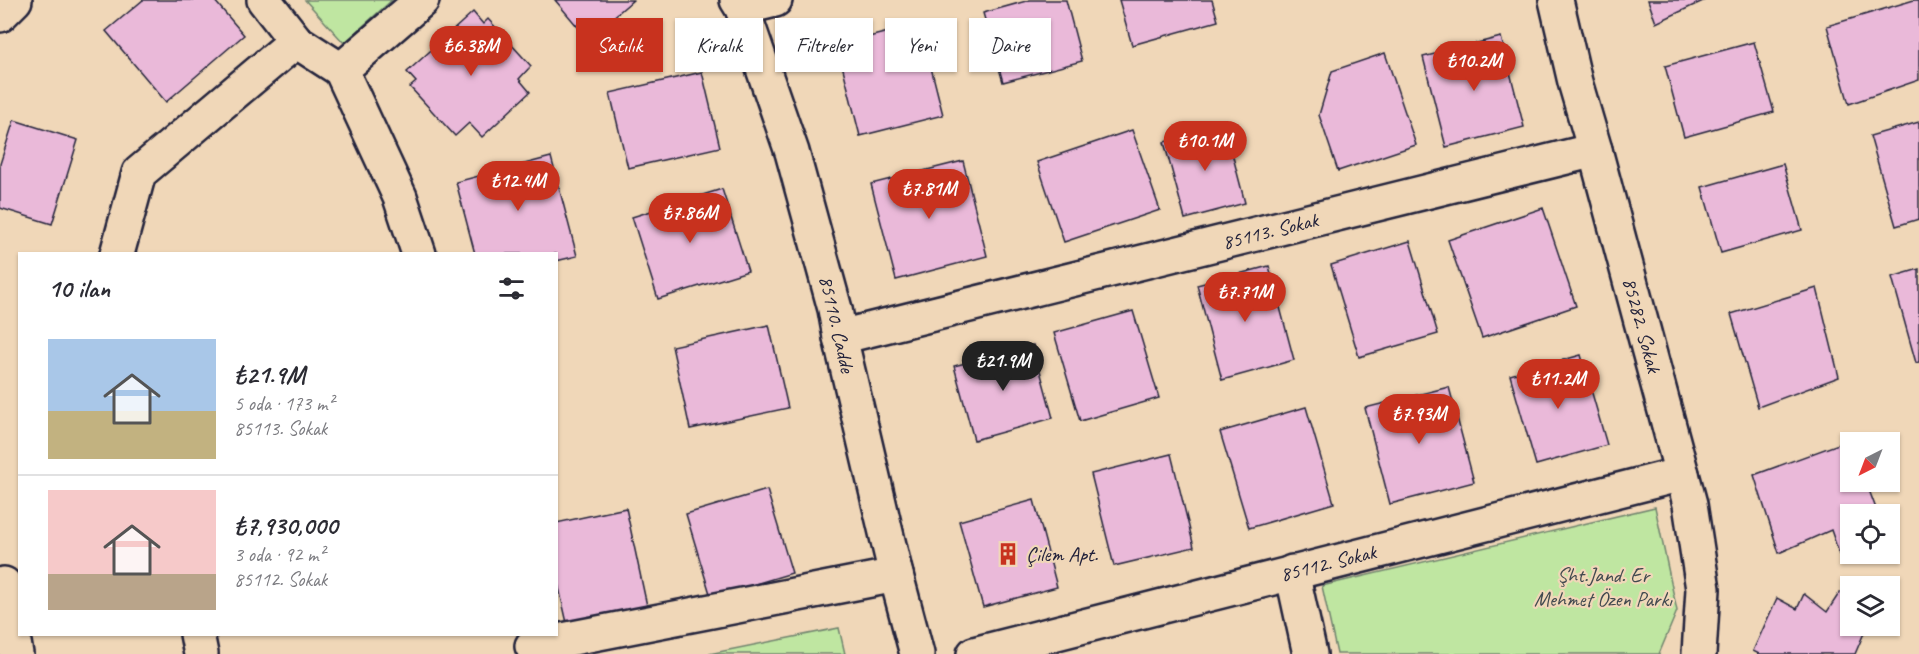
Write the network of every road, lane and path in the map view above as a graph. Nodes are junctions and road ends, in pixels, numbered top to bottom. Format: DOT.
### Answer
graph roads {
  1 [pos="15,0"];
  2 [pos="264,0"];
  3 [pos="422,0"];
  4 [pos="775,0"];
  5 [pos="1556,0"];
  6 [pos="740,4"];
  7 [pos="0,15"];
  8 [pos="296,41"];
  9 [pos="341,70"];
  10 [pos="1595,150"];
  11 [pos="118,252"];
  12 [pos="418,252"];
  13 [pos="840,337"];
  14 [pos="1682,474"];
  15 [pos="1292,572"];
  16 [pos="896,575"];
  17 [pos="8,583"];
  18 [pos="197,636"];
  19 [pos="531,645"];
  20 [pos="16,654"];
  21 [pos="201,654"];
  22 [pos="917,654"];
  23 [pos="974,654"];
  24 [pos="1310,654"];
  25 [pos="1699,654"];
  1 -- 7 [label="street"];
  2 -- 8 [label="street"];
  3 -- 9 [label="street"];
  4 -- 6 [label="street"];
  5 -- 10 [label="street, 85282. Sokak"];
  6 -- 13 [label="street, 85110. Cadde"];
  8 -- 9 [label="street"];
  8 -- 11 [label="street"];
  9 -- 12 [label="street"];
  10 -- 13 [label="street, 85113. Sokak"];
  10 -- 14 [label="street, 85282. Sokak"];
  13 -- 16 [label="street, 85110. Cadde"];
  14 -- 15 [label="street, 85112. Sokak"];
  14 -- 25 [label="street, 85282. Sokak"];
  15 -- 23 [label="street, 85112. Sokak"];
  15 -- 24 [label="street"];
  16 -- 19 [label="street"];
  16 -- 22 [label="street, 85110. Cadde"];
  17 -- 20 [label="street"];
  18 -- 21 [label="street"];
}
